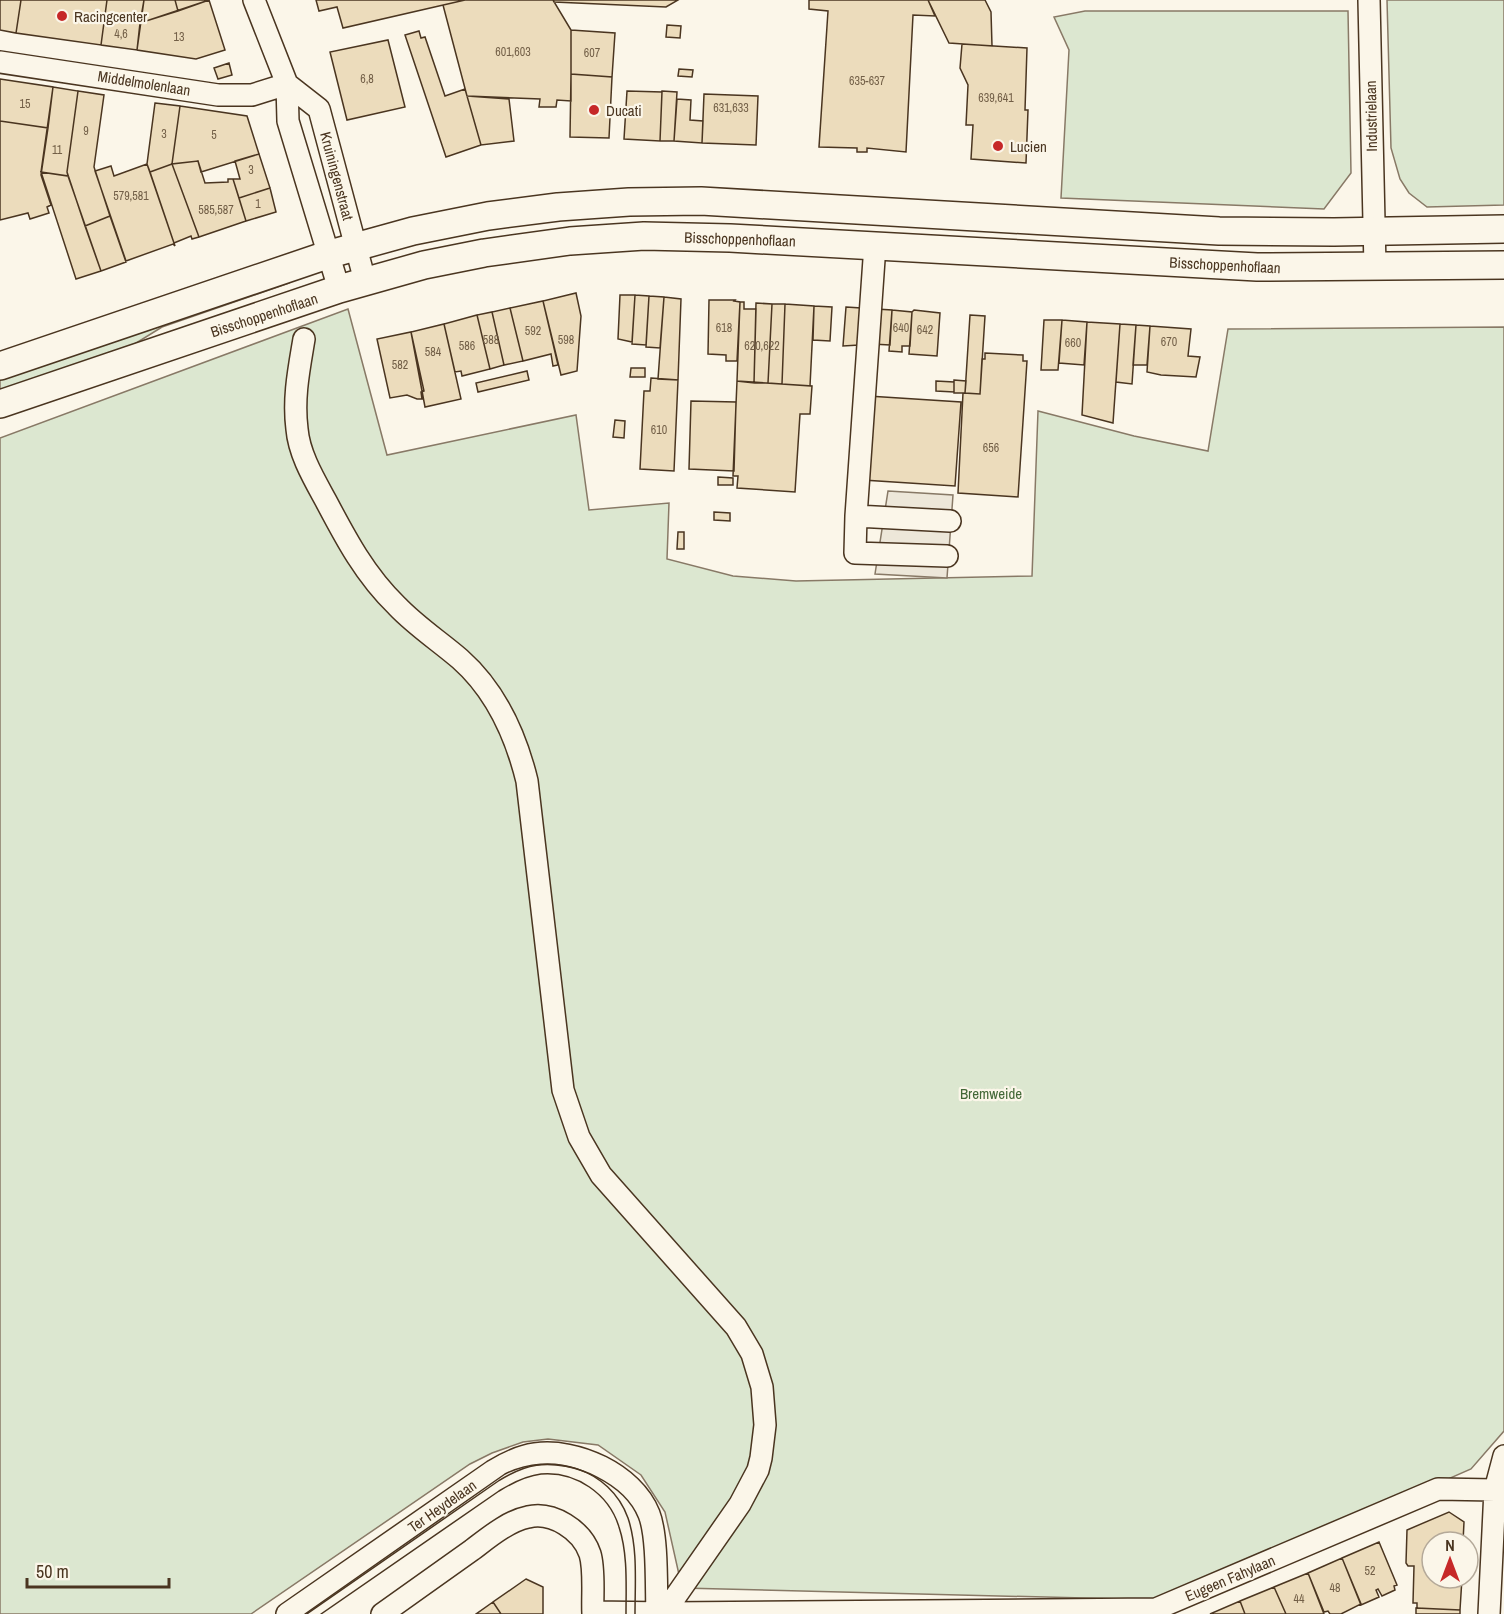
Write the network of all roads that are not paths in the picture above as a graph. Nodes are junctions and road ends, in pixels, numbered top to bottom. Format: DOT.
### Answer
graph roads {
  1 [pos="254,0"];
  2 [pos="1369,0"];
  3 [pos="0,62"];
  4 [pos="287,84"];
  5 [pos="1504,229"];
  6 [pos="1374,232"];
  7 [pos="356,245"];
  8 [pos="875,245"];
  9 [pos="330,254"];
  10 [pos="1504,265"];
  11 [pos="1375,267"];
  12 [pos="352,285"];
  13 [pos="304,339"];
  14 [pos="0,366"];
  15 [pos="0,404"];
  16 [pos="856,516"];
  17 [pos="950,521"];
  18 [pos="946,556"];
  19 [pos="1504,1456"];
  20 [pos="1495,1490"];
  21 [pos="661,1611"];
  22 [pos="921,1612"];
  23 [pos="1156,1612"];
  24 [pos="593,1613"];
  25 [pos="287,1614"];
  26 [pos="382,1614"];
  27 [pos="1489,1614"];
  1 -- 4 [label="street, Kruiningenstraat"];
  2 -- 6 [label="street, Industrielaan"];
  3 -- 4 [label="street, Middelmolenlaan"];
  4 -- 7 [label="street, Kruiningenstraat"];
  4 -- 9 [label="street, Kruiningenstraat"];
  5 -- 6 [label="main road"];
  6 -- 7 [label="main road"];
  6 -- 11 [label="street, Industrielaan"];
  7 -- 9 [label="main road"];
  7 -- 12 [label="street, Kruiningenstraat"];
  8 -- 11 [label="main road, Bisschoppenhoflaan"];
  8 -- 12 [label="main road, Bisschoppenhoflaan"];
  8 -- 16 [label="street"];
  9 -- 12 [label="street, Kruiningenstraat"];
  9 -- 14 [label="main road"];
  10 -- 11 [label="main road, Bisschoppenhoflaan"];
  12 -- 15 [label="main road, Bisschoppenhoflaan"];
  13 -- 21 [label="street"];
  16 -- 17 [label="street"];
  16 -- 18 [label="street"];
  19 -- 20 [label="street"];
  20 -- 23 [label="street, Eugeen Fahylaan"];
  20 -- 27 [label="street"];
  21 -- 22 [label="street, Eugeen Fahylaan"];
  21 -- 24 [label="street, Eugeen Fahylaan"];
  21 -- 25 [label="street, Ter Heydelaan"];
  22 -- 23 [label="street, Eugeen Fahylaan"];
  24 -- 26 [label="street"];
}
